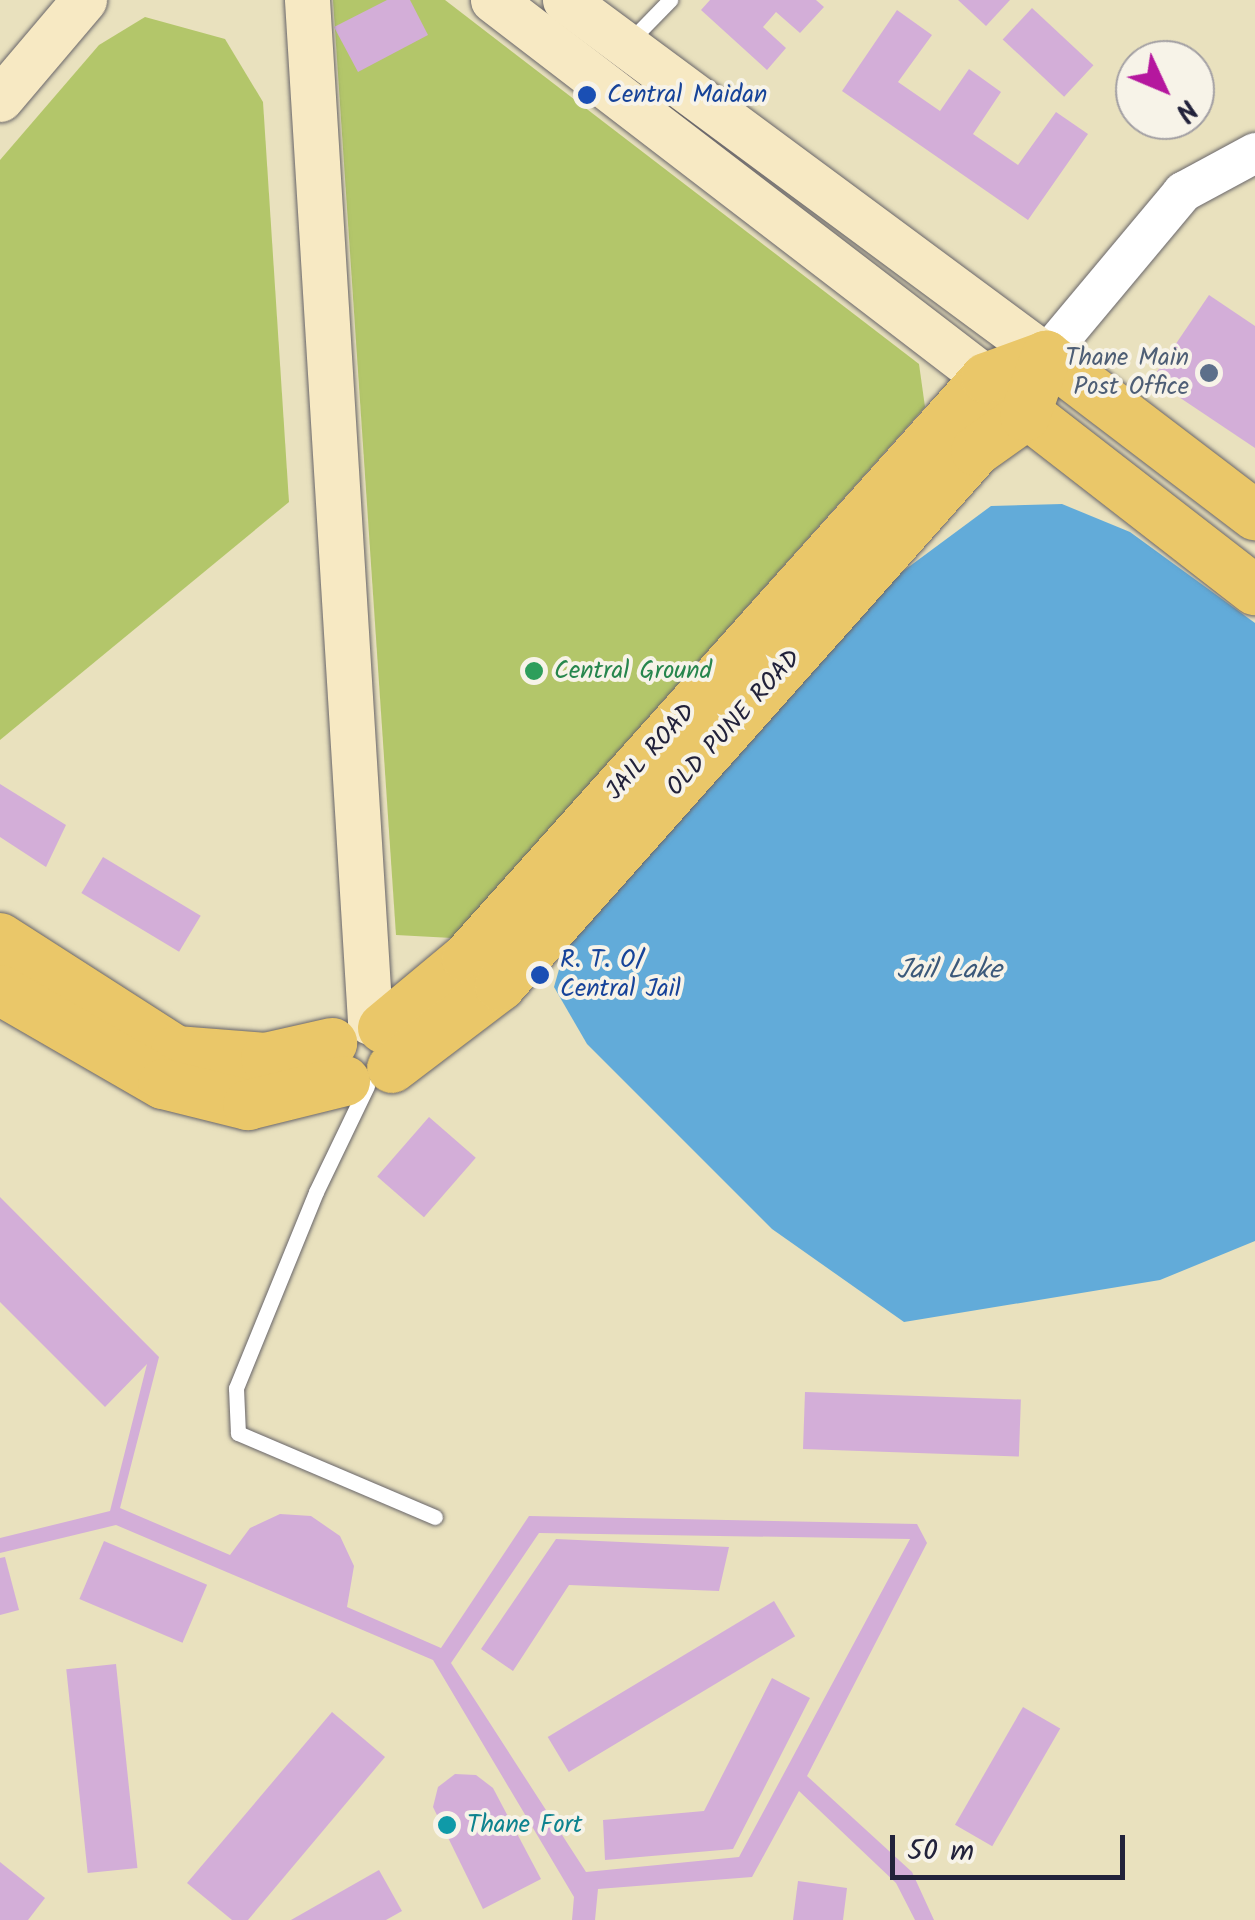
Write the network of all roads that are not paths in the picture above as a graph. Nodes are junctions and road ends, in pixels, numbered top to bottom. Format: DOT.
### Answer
graph roads {
  1 [pos="84,0"];
  2 [pos="307,0"];
  3 [pos="493,0"];
  4 [pos="565,0"];
  5 [pos="670,0"];
  6 [pos="624,48"];
  7 [pos="0,99"];
  8 [pos="1255,153"];
  9 [pos="1046,356"];
  10 [pos="986,378"];
  11 [pos="1025,416"];
  12 [pos="1255,515"];
  13 [pos="1255,590"];
  14 [pos="0,938"];
  15 [pos="0,990"];
  16 [pos="365,1054"];
  17 [pos="435,1517"];
  1 -- 7 [label="main road"];
  2 -- 16 [label="main road"];
  3 -- 10 [label="main road"];
  4 -- 6 [label="main road"];
  5 -- 6 [label="lane"];
  6 -- 9 [label="main road"];
  8 -- 9 [label="street"];
  9 -- 10 [label="main road, JAIL ROAD"];
  9 -- 11 [label="main road"];
  9 -- 12 [label="main road"];
  10 -- 11 [label="main road"];
  10 -- 16 [label="main road, JAIL ROAD"];
  11 -- 13 [label="main road"];
  11 -- 16 [label="main road, OLD PUNE ROAD"];
  14 -- 16 [label="main road, JAIL ROAD"];
  15 -- 16 [label="main road, OLD PUNE ROAD"];
  16 -- 17 [label="lane"];
}
